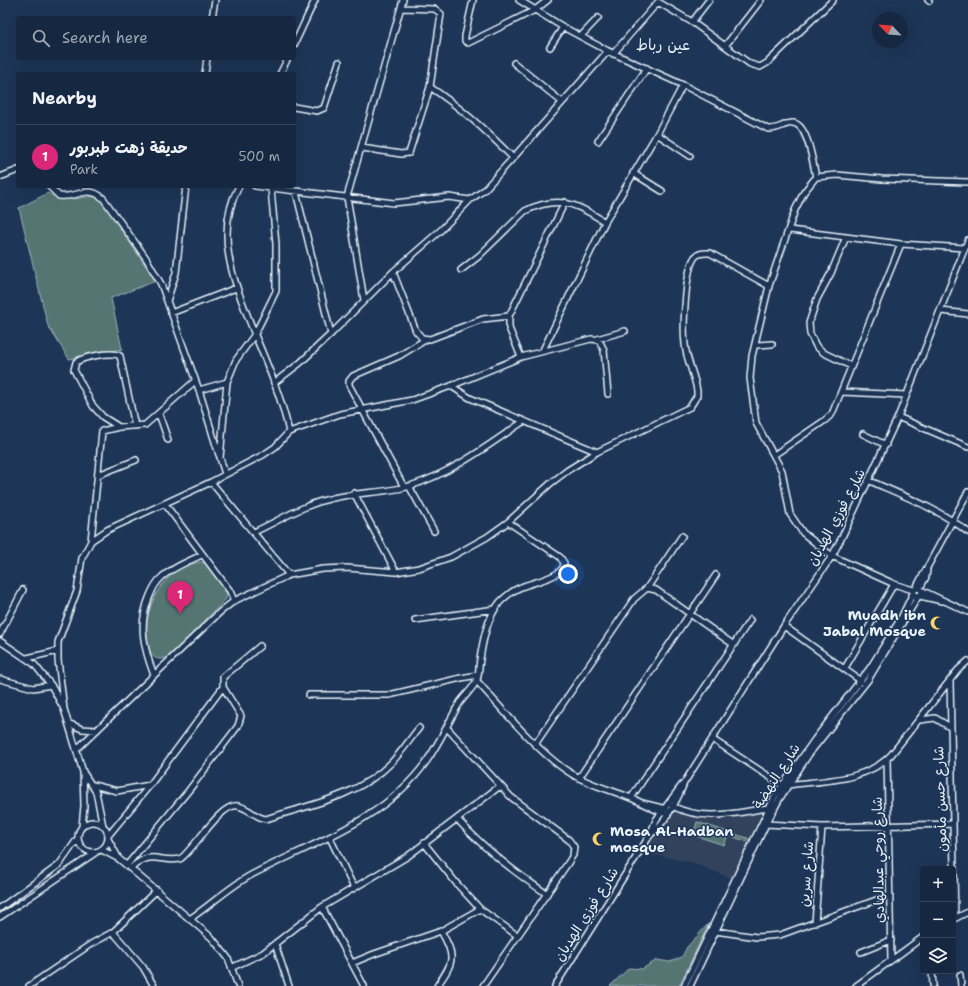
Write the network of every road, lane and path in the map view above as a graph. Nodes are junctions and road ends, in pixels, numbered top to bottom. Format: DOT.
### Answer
graph roads {
  1 [pos="215,0"];
  2 [pos="315,0"];
  3 [pos="403,0"];
  4 [pos="473,0"];
  5 [pos="518,0"];
  6 [pos="548,0"];
  7 [pos="709,0"];
  8 [pos="761,0"];
  9 [pos="833,0"];
  10 [pos="658,1"];
  11 [pos="401,8"];
  12 [pos="534,10"];
  13 [pos="212,16"];
  14 [pos="598,18"];
  15 [pos="692,22"];
  16 [pos="563,27"];
  17 [pos="581,36"];
  18 [pos="296,41"];
  19 [pos="725,46"];
  20 [pos="550,47"];
  21 [pos="611,52"];
  22 [pos="207,60"];
  23 [pos="287,60"];
  24 [pos="339,62"];
  25 [pos="514,63"];
  26 [pos="647,68"];
  27 [pos="205,72"];
  28 [pos="281,72"];
  29 [pos="684,85"];
  30 [pos="430,87"];
  31 [pos="562,102"];
  32 [pos="296,106"];
  33 [pos="657,134"];
  34 [pos="598,141"];
  35 [pos="362,148"];
  36 [pos="690,156"];
  37 [pos="513,158"];
  38 [pos="16,171"];
  39 [pos="633,173"];
  40 [pos="0,177"];
  41 [pos="816,177"];
  42 [pos="968,182"];
  43 [pos="51,188"];
  44 [pos="186,188"];
  45 [pos="238,188"];
  46 [pos="266,188"];
  47 [pos="271,189"];
  48 [pos="662,191"];
  49 [pos="296,192"];
  50 [pos="347,197"];
  51 [pos="470,200"];
  52 [pos="564,202"];
  53 [pos="605,222"];
  54 [pos="790,230"];
  55 [pos="846,237"];
  56 [pos="968,240"];
  57 [pos="901,244"];
  58 [pos="965,248"];
  59 [pos="461,270"];
  60 [pos="393,272"];
  61 [pos="769,286"];
  62 [pos="236,288"];
  63 [pos="364,300"];
  64 [pos="167,301"];
  65 [pos="941,311"];
  66 [pos="171,313"];
  67 [pos="968,314"];
  68 [pos="509,316"];
  69 [pos="625,331"];
  70 [pos="255,334"];
  71 [pos="331,334"];
  72 [pos="597,339"];
  73 [pos="425,340"];
  74 [pos="772,344"];
  75 [pos="756,345"];
  76 [pos="543,350"];
  77 [pos="521,356"];
  78 [pos="851,366"];
  79 [pos="195,381"];
  80 [pos="227,382"];
  81 [pos="274,383"];
  82 [pos="451,386"];
  83 [pos="199,390"];
  84 [pos="842,392"];
  85 [pos="608,394"];
  86 [pos="906,395"];
  87 [pos="362,411"];
  88 [pos="159,414"];
  89 [pos="898,417"];
  90 [pos="524,421"];
  91 [pos="135,426"];
  92 [pos="119,427"];
  93 [pos="289,432"];
  94 [pos="863,434"];
  95 [pos="168,440"];
  96 [pos="886,445"];
  97 [pos="968,447"];
  98 [pos="597,452"];
  99 [pos="774,455"];
  100 [pos="220,458"];
  101 [pos="136,460"];
  102 [pos="225,474"];
  103 [pos="98,475"];
  104 [pos="870,481"];
  105 [pos="211,482"];
  106 [pos="407,487"];
  107 [pos="968,492"];
  108 [pos="354,493"];
  109 [pos="165,504"];
  110 [pos="954,520"];
  111 [pos="508,522"];
  112 [pos="434,531"];
  113 [pos="254,532"];
  114 [pos="968,532"];
  115 [pos="682,536"];
  116 [pos="91,541"];
  117 [pos="202,555"];
  118 [pos="832,556"];
  119 [pos="396,572"];
  120 [pos="289,575"];
  121 [pos="716,575"];
  122 [pos="894,584"];
  123 [pos="647,588"];
  124 [pos="22,590"];
  125 [pos="917,592"];
  126 [pos="234,601"];
  127 [pos="495,609"];
  128 [pos="968,612"];
  129 [pos="689,614"];
  130 [pos="415,620"];
  131 [pos="750,620"];
  132 [pos="784,626"];
  133 [pos="0,634"];
  134 [pos="0,641"];
  135 [pos="734,645"];
  136 [pos="260,646"];
  137 [pos="58,651"];
  138 [pos="27,658"];
  139 [pos="968,661"];
  140 [pos="845,668"];
  141 [pos="154,675"];
  142 [pos="477,678"];
  143 [pos="0,679"];
  144 [pos="860,681"];
  145 [pos="950,681"];
  146 [pos="51,685"];
  147 [pos="223,687"];
  148 [pos="309,695"];
  149 [pos="64,709"];
  150 [pos="920,720"];
  151 [pos="70,724"];
  152 [pos="950,727"];
  153 [pos="420,728"];
  154 [pos="447,728"];
  155 [pos="97,730"];
  156 [pos="712,739"];
  157 [pos="536,743"];
  158 [pos="77,749"];
  159 [pos="887,759"];
  160 [pos="83,772"];
  161 [pos="579,778"];
  162 [pos="93,785"];
  163 [pos="150,785"];
  164 [pos="788,785"];
  165 [pos="500,786"];
  166 [pos="782,786"];
  167 [pos="631,798"];
  168 [pos="642,803"];
  169 [pos="768,808"];
  170 [pos="652,809"];
  171 [pos="667,810"];
  172 [pos="457,819"];
  173 [pos="656,820"];
  174 [pos="766,824"];
  175 [pos="953,824"];
  176 [pos="103,826"];
  177 [pos="889,826"];
  178 [pos="82,827"];
  179 [pos="822,828"];
  180 [pos="650,835"];
  181 [pos="108,837"];
  182 [pos="78,838"];
  183 [pos="330,838"];
  184 [pos="424,843"];
  185 [pos="102,850"];
  186 [pos="95,852"];
  187 [pos="119,859"];
  188 [pos="129,867"];
  189 [pos="354,888"];
  190 [pos="157,890"];
  191 [pos="547,894"];
  192 [pos="890,895"];
  193 [pos="954,902"];
  194 [pos="322,907"];
  195 [pos="0,908"];
  196 [pos="480,909"];
  197 [pos="968,912"];
  198 [pos="0,917"];
  199 [pos="191,918"];
  200 [pos="956,918"];
  201 [pos="815,922"];
  202 [pos="441,931"];
  203 [pos="714,931"];
  204 [pos="113,932"];
  205 [pos="518,936"];
  206 [pos="922,938"];
  207 [pos="891,940"];
  208 [pos="275,944"];
  209 [pos="861,952"];
  210 [pos="891,960"];
  211 [pos="352,963"];
  212 [pos="232,967"];
  213 [pos="932,974"];
  214 [pos="960,975"];
  215 [pos="558,985"];
  216 [pos="933,985"];
  217 [pos="29,986"];
  218 [pos="153,986"];
  219 [pos="238,986"];
  220 [pos="290,986"];
  221 [pos="364,986"];
  222 [pos="437,986"];
  223 [pos="483,986"];
  224 [pos="684,986"];
  225 [pos="690,986"];
  226 [pos="856,986"];
  227 [pos="961,986"];
  1 -- 13 [label="street"];
  2 -- 18 [label="street"];
  3 -- 11 [label="street"];
  4 -- 12 [label="street"];
  5 -- 12 [label="street"];
  6 -- 12 [label="street"];
  7 -- 15 [label="street"];
  8 -- 19 [label="street"];
  9 -- 19 [label="street"];
  10 -- 15 [label="street"];
  10 -- 21 [label="street"];
  11 -- 30 [label="street"];
  11 -- 35 [label="street"];
  12 -- 16 [label="street"];
  14 -- 17 [label="street"];
  15 -- 19 [label="street"];
  16 -- 17 [label="street"];
  16 -- 20 [label="street"];
  17 -- 21 [label="street"];
  21 -- 26 [label="street"];
  21 -- 31 [label="street"];
  22 -- 27 [label="street"];
  23 -- 28 [label="street"];
  24 -- 32 [label="street"];
  25 -- 31 [label="street"];
  26 -- 29 [label="street"];
  26 -- 34 [label="street"];
  29 -- 33 [label="street"];
  29 -- 41 [label="street"];
  30 -- 35 [label="street"];
  30 -- 37 [label="street"];
  31 -- 37 [label="street"];
  33 -- 36 [label="street"];
  33 -- 39 [label="street"];
  35 -- 50 [label="street"];
  37 -- 51 [label="street"];
  38 -- 40 [label="street"];
  39 -- 48 [label="street"];
  39 -- 53 [label="street"];
  41 -- 42 [label="street"];
  41 -- 54 [label="street"];
  43 -- 64 [label="street"];
  44 -- 64 [label="street"];
  45 -- 62 [label="street"];
  46 -- 47 [label="street"];
  47 -- 49 [label="street"];
  47 -- 70 [label="street"];
  49 -- 50 [label="street"];
  49 -- 71 [label="street"];
  50 -- 51 [label="street"];
  50 -- 63 [label="street"];
  51 -- 60 [label="street"];
  52 -- 53 [label="street"];
  52 -- 59 [label="street"];
  52 -- 68 [label="street"];
  53 -- 76 [label="street"];
  54 -- 55 [label="street"];
  54 -- 61 [label="street"];
  55 -- 57 [label="street"];
  55 -- 78 [label="street"];
  56 -- 58 [label="street, شارع فوزي الهدبان"];
  57 -- 58 [label="street"];
  57 -- 78 [label="street"];
  58 -- 65 [label="street, شارع فوزي الهدبان"];
  60 -- 63 [label="street"];
  60 -- 73 [label="street"];
  61 -- 75 [label="street"];
  61 -- 98 [label="street"];
  62 -- 66 [label="street"];
  62 -- 70 [label="street"];
  63 -- 71 [label="street"];
  64 -- 66 [label="street"];
  65 -- 67 [label="street"];
  65 -- 86 [label="street, شارع فوزي الهدبان"];
  66 -- 79 [label="street"];
  68 -- 73 [label="street"];
  68 -- 77 [label="street"];
  69 -- 72 [label="street"];
  70 -- 80 [label="street"];
  70 -- 81 [label="street"];
  71 -- 81 [label="street"];
  72 -- 76 [label="street"];
  72 -- 85 [label="street"];
  73 -- 87 [label="street"];
  74 -- 75 [label="street"];
  75 -- 99 [label="street"];
  76 -- 77 [label="street"];
  77 -- 82 [label="street"];
  78 -- 84 [label="street"];
  79 -- 83 [label="street"];
  79 -- 88 [label="street"];
  80 -- 83 [label="street"];
  80 -- 100 [label="street"];
  81 -- 93 [label="street"];
  82 -- 87 [label="street"];
  82 -- 90 [label="street"];
  83 -- 100 [label="street"];
  84 -- 86 [label="street"];
  84 -- 99 [label="street"];
  86 -- 89 [label="street, شارع فوزي الهدبان"];
  87 -- 93 [label="street"];
  87 -- 106 [label="street"];
  88 -- 91 [label="street"];
  88 -- 95 [label="street"];
  89 -- 96 [label="street, شارع فوزي الهدبان"];
  89 -- 97 [label="street"];
  90 -- 98 [label="street"];
  90 -- 106 [label="street"];
  91 -- 92 [label="street"];
  91 -- 92 [label="street"];
  92 -- 103 [label="street"];
  93 -- 102 [label="street"];
  94 -- 96 [label="street"];
  96 -- 104 [label="street, شارع فوزي الهدبان"];
  98 -- 111 [label="street"];
  99 -- 118 [label="street"];
  100 -- 102 [label="street"];
  101 -- 103 [label="street"];
  102 -- 105 [label="street"];
  103 -- 116 [label="street"];
  104 -- 110 [label="street"];
  104 -- 118 [label="street, شارع فوزي الهدبان"];
  105 -- 109 [label="street"];
  105 -- 113 [label="street"];
  106 -- 108 [label="street"];
  106 -- 112 [label="street"];
  107 -- 110 [label="street"];
  108 -- 113 [label="street"];
  108 -- 119 [label="street"];
  109 -- 116 [label="street"];
  109 -- 117 [label="street"];
  110 -- 114 [label="street"];
  110 -- 125 [label="street"];
  111 -- 119 [label="street"];
  111 -- 127 [label="street"];
  113 -- 120 [label="street"];
  115 -- 123 [label="street"];
  116 -- 137 [label="street"];
  117 -- 126 [label="street"];
  117 -- 141 [label="street"];
  118 -- 122 [label="street"];
  118 -- 132 [label="street, شارع فوزي الهدبان"];
  119 -- 120 [label="street"];
  120 -- 126 [label="street"];
  121 -- 129 [label="street"];
  122 -- 125 [label="street"];
  122 -- 140 [label="street"];
  123 -- 129 [label="street"];
  123 -- 157 [label="street"];
  124 -- 133 [label="street"];
  125 -- 128 [label="street"];
  125 -- 144 [label="street, شارع النهضة"];
  125 -- 164 [label="street, شارع النهضة"];
  126 -- 141 [label="street"];
  127 -- 130 [label="street"];
  127 -- 142 [label="street"];
  129 -- 135 [label="street"];
  129 -- 161 [label="street"];
  131 -- 135 [label="street"];
  132 -- 140 [label="street"];
  132 -- 156 [label="street, شارع فوزي الهدبان"];
  134 -- 138 [label="street"];
  135 -- 167 [label="street"];
  136 -- 147 [label="street"];
  137 -- 138 [label="street"];
  137 -- 149 [label="street"];
  138 -- 146 [label="street"];
  139 -- 145 [label="street"];
  140 -- 144 [label="street"];
  141 -- 155 [label="street"];
  142 -- 148 [label="street"];
  142 -- 154 [label="street"];
  142 -- 157 [label="street"];
  143 -- 146 [label="street"];
  144 -- 166 [label="street, شارع النهضة"];
  145 -- 150 [label="street"];
  145 -- 152 [label="street, شارع حسن مأمون"];
  146 -- 149 [label="street"];
  147 -- 163 [label="street"];
  147 -- 188 [label="street"];
  149 -- 151 [label="street"];
  150 -- 152 [label="street, شارع حسن مأمون"];
  150 -- 159 [label="street"];
  151 -- 155 [label="street"];
  151 -- 158 [label="street"];
  152 -- 175 [label="street, شارع حسن مأمون"];
  153 -- 188 [label="street"];
  154 -- 165 [label="street"];
  154 -- 183 [label="street"];
  155 -- 158 [label="street"];
  156 -- 166 [label="street"];
  156 -- 171 [label="street, شارع فوزي الهدبان"];
  157 -- 161 [label="street"];
  158 -- 160 [label="street"];
  159 -- 164 [label="street"];
  159 -- 177 [label="street, شارع روحي عبدالهادي"];
  160 -- 162 [label="street"];
  160 -- 178 [label="street"];
  161 -- 167 [label="street"];
  162 -- 163 [label="street"];
  162 -- 176 [label="street"];
  163 -- 181 [label="street"];
  164 -- 174 [label="street, شارع النهضة"];
  165 -- 172 [label="street"];
  165 -- 191 [label="street"];
  166 -- 169 [label="street, شارع النهضة"];
  167 -- 168 [label="street"];
  168 -- 170 [label="street"];
  168 -- 171 [label="street"];
  169 -- 171 [label="street"];
  169 -- 203 [label="street, شارع النهضة"];
  170 -- 171 [label="street"];
  170 -- 173 [label="street"];
  171 -- 173 [label="street, شارع فوزي الهدبان"];
  171 -- 180 [label="street, شارع فوزي الهدبان"];
  172 -- 184 [label="street"];
  172 -- 191 [label="street"];
  173 -- 180 [label="street, شارع فوزي الهدبان"];
  174 -- 179 [label="street"];
  174 -- 203 [label="street, شارع النهضة"];
  175 -- 177 [label="street"];
  175 -- 193 [label="street, شارع حسن مأمون"];
  176 -- 178 [label="street"];
  176 -- 181 [label="street"];
  177 -- 179 [label="street"];
  177 -- 192 [label="street, شارع روحي عبدالهادي"];
  178 -- 182 [label="street"];
  179 -- 201 [label="street, شارع سرين"];
  180 -- 215 [label="street, شارع فوزي الهدبان"];
  181 -- 185 [label="street"];
  181 -- 187 [label="street"];
  182 -- 186 [label="street"];
  182 -- 195 [label="street"];
  183 -- 189 [label="street"];
  183 -- 199 [label="street"];
  184 -- 189 [label="street"];
  184 -- 196 [label="street"];
  185 -- 186 [label="street"];
  185 -- 187 [label="street"];
  186 -- 198 [label="street"];
  187 -- 188 [label="street"];
  188 -- 190 [label="street"];
  189 -- 194 [label="street"];
  190 -- 199 [label="street"];
  190 -- 204 [label="street"];
  191 -- 205 [label="street"];
  192 -- 201 [label="street"];
  192 -- 207 [label="street, شارع روحي عبدالهادي"];
  194 -- 208 [label="street"];
  194 -- 211 [label="street"];
  196 -- 202 [label="street"];
  196 -- 205 [label="street"];
  197 -- 200 [label="street"];
  199 -- 212 [label="street"];
  201 -- 203 [label="street"];
  202 -- 211 [label="street"];
  202 -- 222 [label="street"];
  203 -- 224 [label="street, شارع النهضة"];
  203 -- 225 [label="street, شارع النهضة"];
  204 -- 217 [label="street"];
  204 -- 218 [label="street"];
  205 -- 223 [label="street"];
  206 -- 210 [label="street"];
  207 -- 209 [label="street"];
  207 -- 210 [label="street, شارع روحي عبدالهادي"];
  208 -- 212 [label="street"];
  208 -- 220 [label="street"];
  210 -- 226 [label="street"];
  211 -- 221 [label="street"];
  212 -- 219 [label="street"];
  213 -- 216 [label="street"];
  214 -- 227 [label="street"];
}
